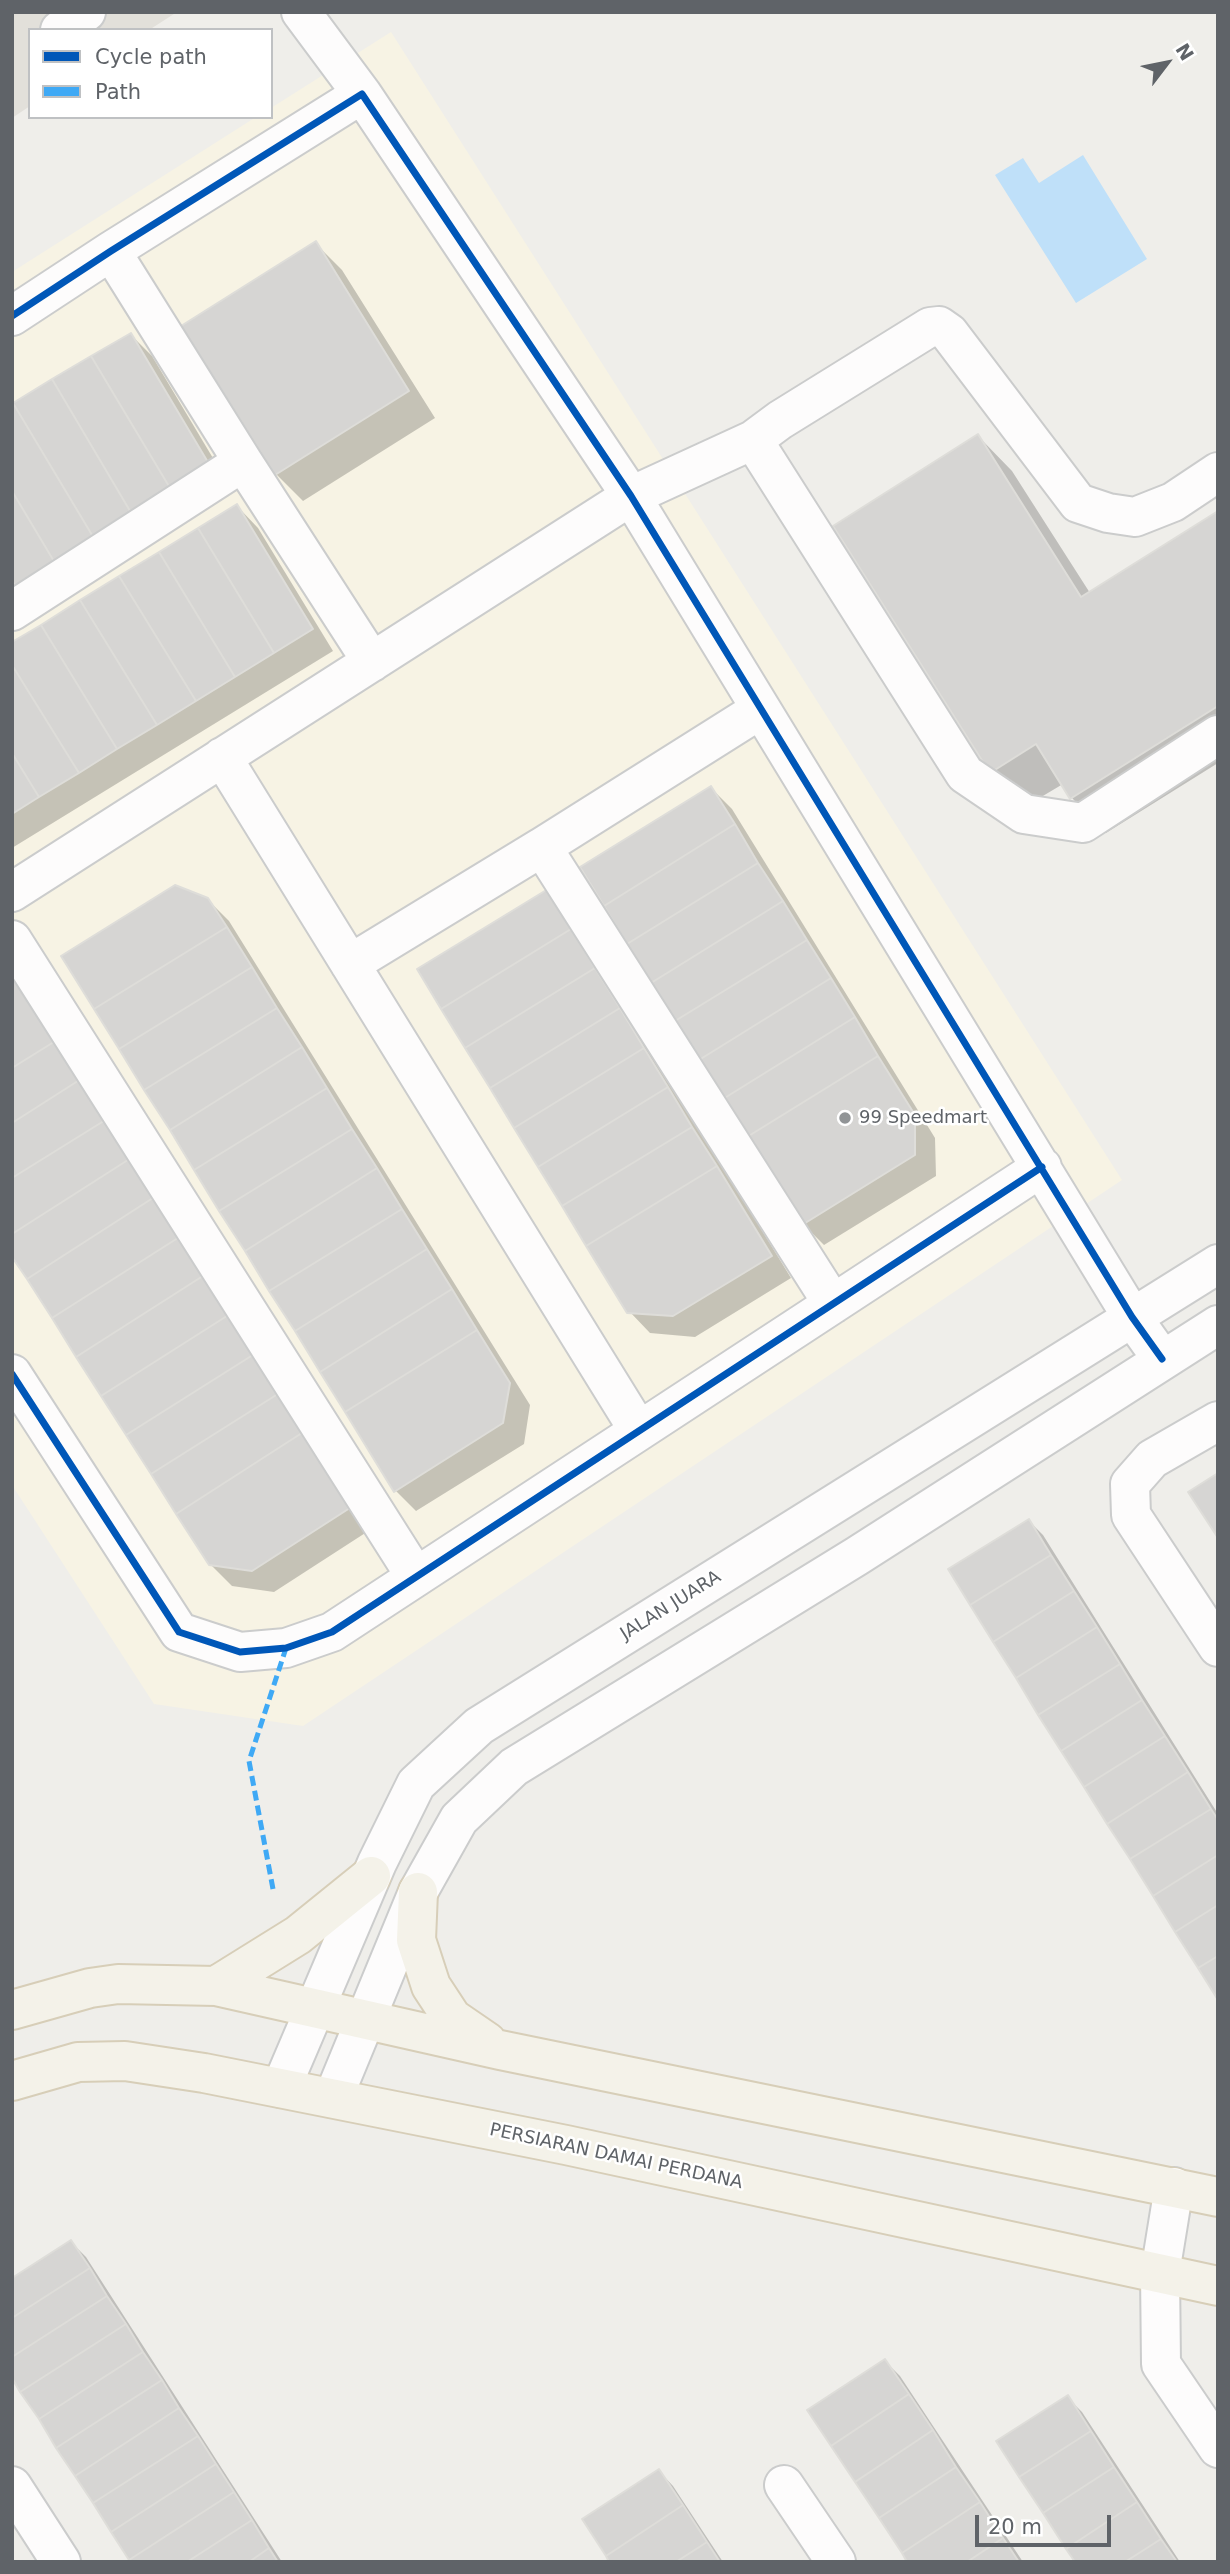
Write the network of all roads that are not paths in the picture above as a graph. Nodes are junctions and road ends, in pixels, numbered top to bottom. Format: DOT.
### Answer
graph roads {
  1 [pos="86,12"];
  2 [pos="300,12"];
  3 [pos="64,28"];
  4 [pos="362,94"];
  5 [pos="111,251"];
  6 [pos="12,316"];
  7 [pos="753,440"];
  8 [pos="243,462"];
  9 [pos="1218,472"];
  10 [pos="631,496"];
  11 [pos="12,611"];
  12 [pos="372,662"];
  13 [pos="761,709"];
  14 [pos="1218,735"];
  15 [pos="222,757"];
  16 [pos="542,847"];
  17 [pos="12,891"];
  18 [pos="12,940"];
  19 [pos="350,964"];
  20 [pos="1042,1167"];
  21 [pos="1218,1264"];
  22 [pos="832,1304"];
  23 [pos="1132,1317"];
  24 [pos="1218,1325"];
  25 [pos="1162,1359"];
  26 [pos="12,1374"];
  27 [pos="1218,1421"];
  28 [pos="639,1431"];
  29 [pos="416,1577"];
  30 [pos="1218,1647"];
  31 [pos="371,1877"];
  32 [pos="418,1892"];
  33 [pos="216,1986"];
  34 [pos="314,2008"];
  35 [pos="12,2010"];
  36 [pos="365,2020"];
  37 [pos="500,2050"];
  38 [pos="12,2081"];
  39 [pos="281,2088"];
  40 [pos="333,2098"];
  41 [pos="1174,2187"];
  42 [pos="1218,2197"];
  43 [pos="1160,2273"];
  44 [pos="1218,2286"];
  45 [pos="1218,2448"];
  46 [pos="785,2485"];
  47 [pos="12,2486"];
  48 [pos="61,2562"];
  49 [pos="836,2562"];
  1 -- 3 [label="street"];
  2 -- 4 [label="street"];
  4 -- 5 [label="street"];
  4 -- 10 [label="street"];
  5 -- 6 [label="street"];
  5 -- 8 [label="street"];
  7 -- 9 [label="street"];
  7 -- 10 [label="street"];
  7 -- 14 [label="street"];
  8 -- 11 [label="street"];
  8 -- 12 [label="street"];
  10 -- 12 [label="street"];
  10 -- 13 [label="street"];
  12 -- 15 [label="street"];
  13 -- 16 [label="street"];
  13 -- 20 [label="street"];
  15 -- 17 [label="street"];
  15 -- 19 [label="street"];
  16 -- 19 [label="street"];
  16 -- 22 [label="street"];
  18 -- 29 [label="street"];
  19 -- 28 [label="street"];
  20 -- 22 [label="street"];
  20 -- 23 [label="street"];
  21 -- 23 [label="street, JALAN JUARA"];
  22 -- 28 [label="street"];
  23 -- 25 [label="street"];
  23 -- 31 [label="street, JALAN JUARA"];
  24 -- 25 [label="street"];
  25 -- 32 [label="street"];
  26 -- 29 [label="street"];
  27 -- 30 [label="street"];
  28 -- 29 [label="street"];
  31 -- 33 [label="main road"];
  31 -- 34 [label="street, JALAN JUARA"];
  32 -- 36 [label="street"];
  32 -- 37 [label="main road"];
  33 -- 34 [label="main road"];
  33 -- 35 [label="main road"];
  34 -- 36 [label="main road"];
  34 -- 39 [label="street, JALAN JUARA"];
  36 -- 37 [label="main road"];
  36 -- 40 [label="street"];
  37 -- 41 [label="main road"];
  38 -- 39 [label="main road, PERSIARAN DAMAI PERDANA"];
  39 -- 40 [label="main road, PERSIARAN DAMAI PERDANA"];
  40 -- 43 [label="main road, PERSIARAN DAMAI PERDANA"];
  41 -- 42 [label="main road"];
  41 -- 43 [label="street"];
  43 -- 44 [label="main road, PERSIARAN DAMAI PERDANA"];
  43 -- 45 [label="street"];
  46 -- 49 [label="street"];
  47 -- 48 [label="street"];
}
